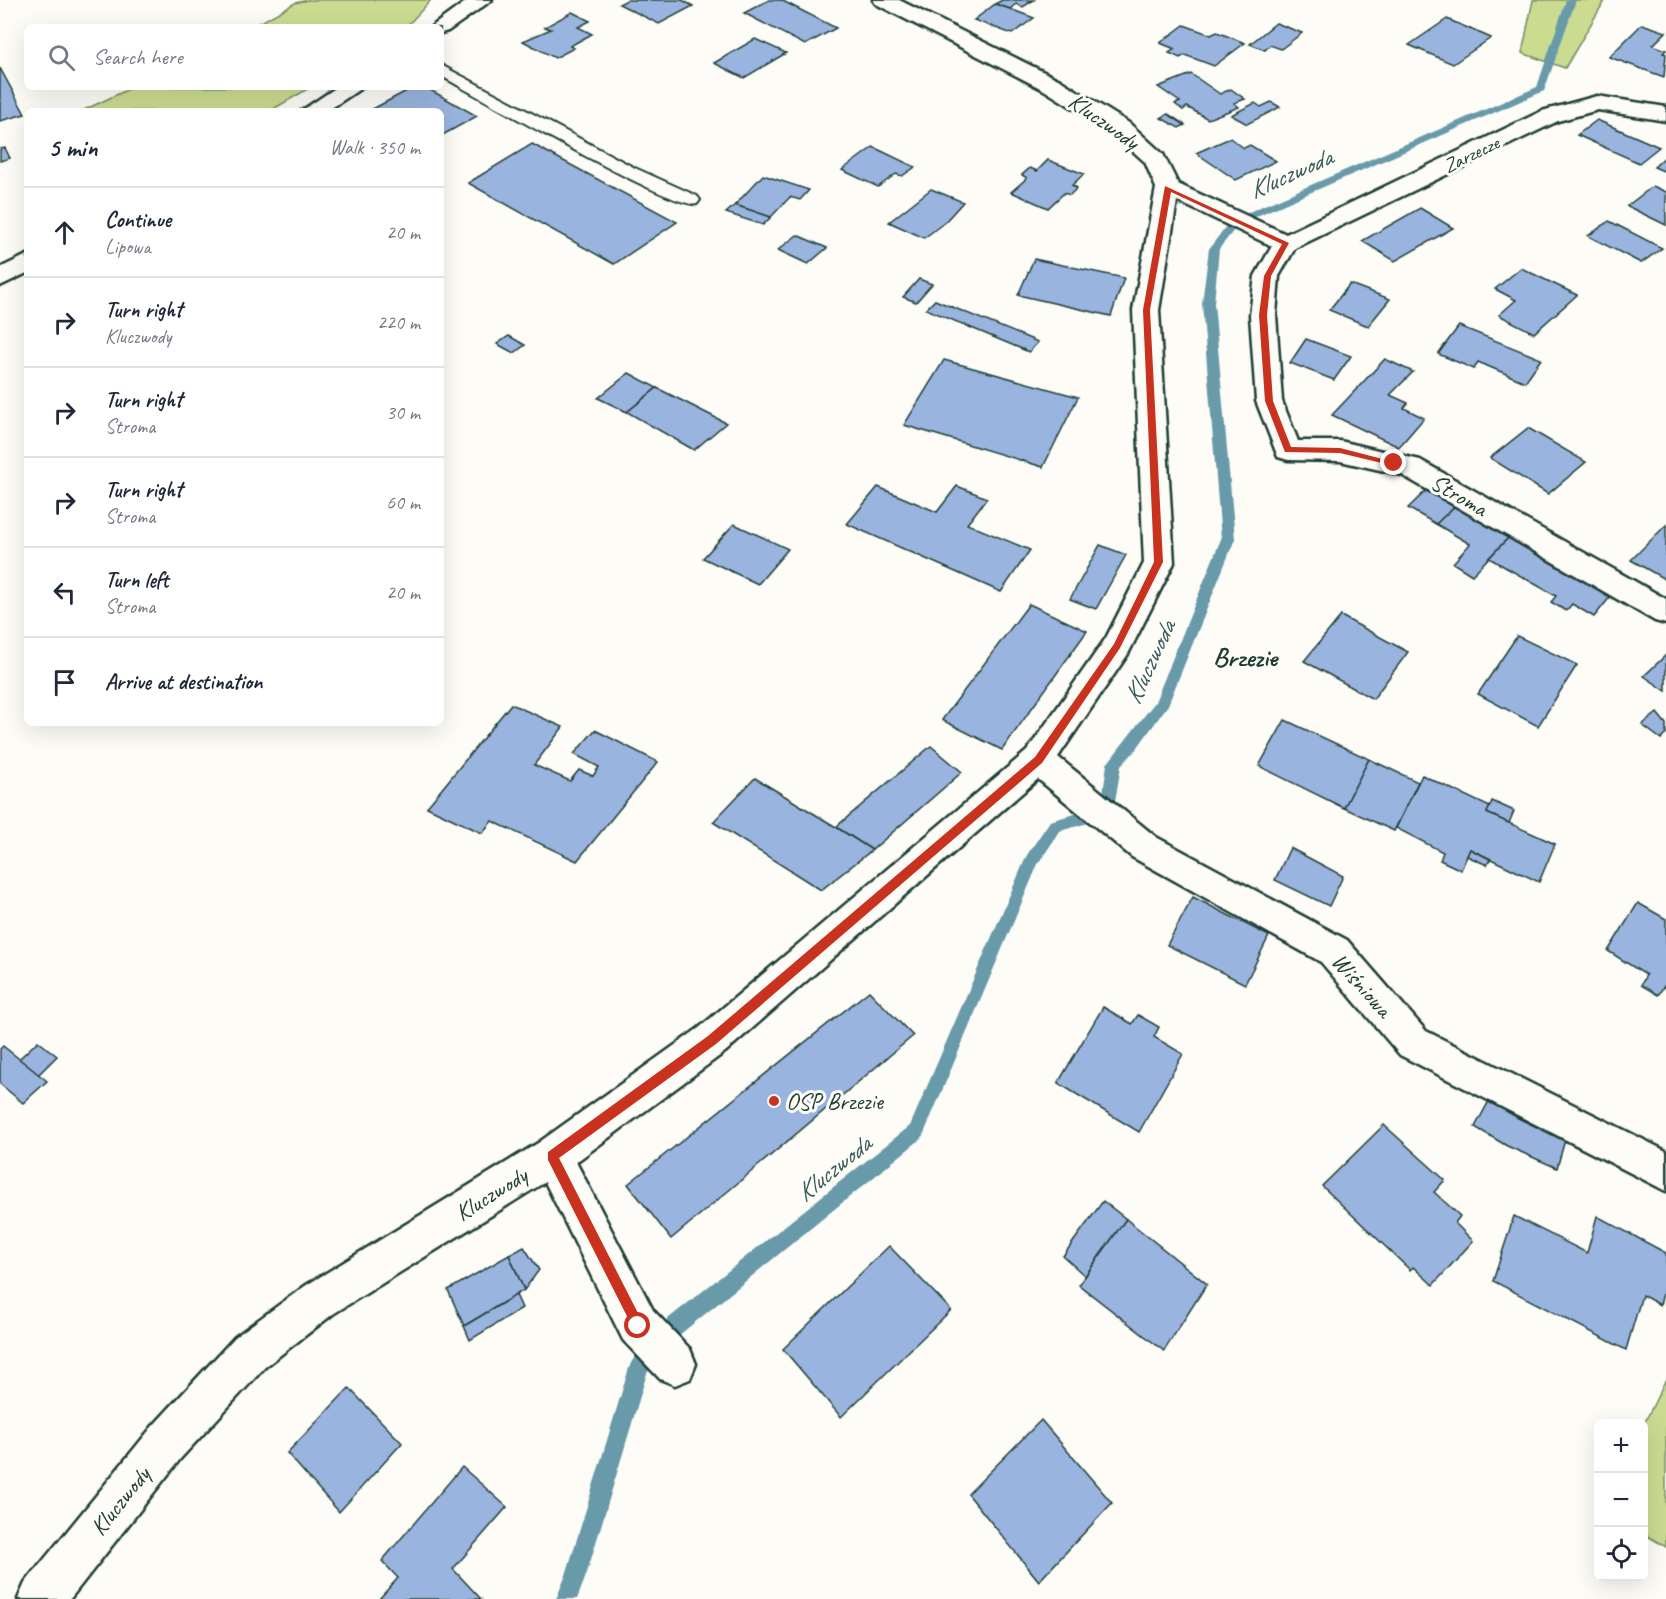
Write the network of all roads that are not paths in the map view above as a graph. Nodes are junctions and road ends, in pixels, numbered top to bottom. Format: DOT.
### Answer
graph roads {
  1 [pos="482,0"];
  2 [pos="884,0"];
  3 [pos="444,25"];
  4 [pos="444,72"];
  5 [pos="347,90"];
  6 [pos="317,108"];
  7 [pos="1666,114"];
  8 [pos="1168,188"];
  9 [pos="691,200"];
  10 [pos="1276,239"];
  11 [pos="24,266"];
  12 [pos="0,278"];
  13 [pos="1666,613"];
  14 [pos="1038,760"];
  15 [pos="552,1156"];
  16 [pos="1666,1172"];
  17 [pos="675,1364"];
  18 [pos="41,1599"];
  1 -- 3 [label="street"];
  2 -- 8 [label="street, Kluczwody"];
  4 -- 9 [label="lane"];
  5 -- 6 [label="street"];
  7 -- 10 [label="street, Zarzecze"];
  8 -- 10 [label="street"];
  8 -- 14 [label="street, Kluczwody"];
  10 -- 13 [label="street, Stroma"];
  11 -- 12 [label="street"];
  14 -- 15 [label="street, Kluczwody"];
  14 -- 16 [label="street, Wiśniowa"];
  15 -- 17 [label="street"];
  15 -- 18 [label="street, Kluczwody"];
}
